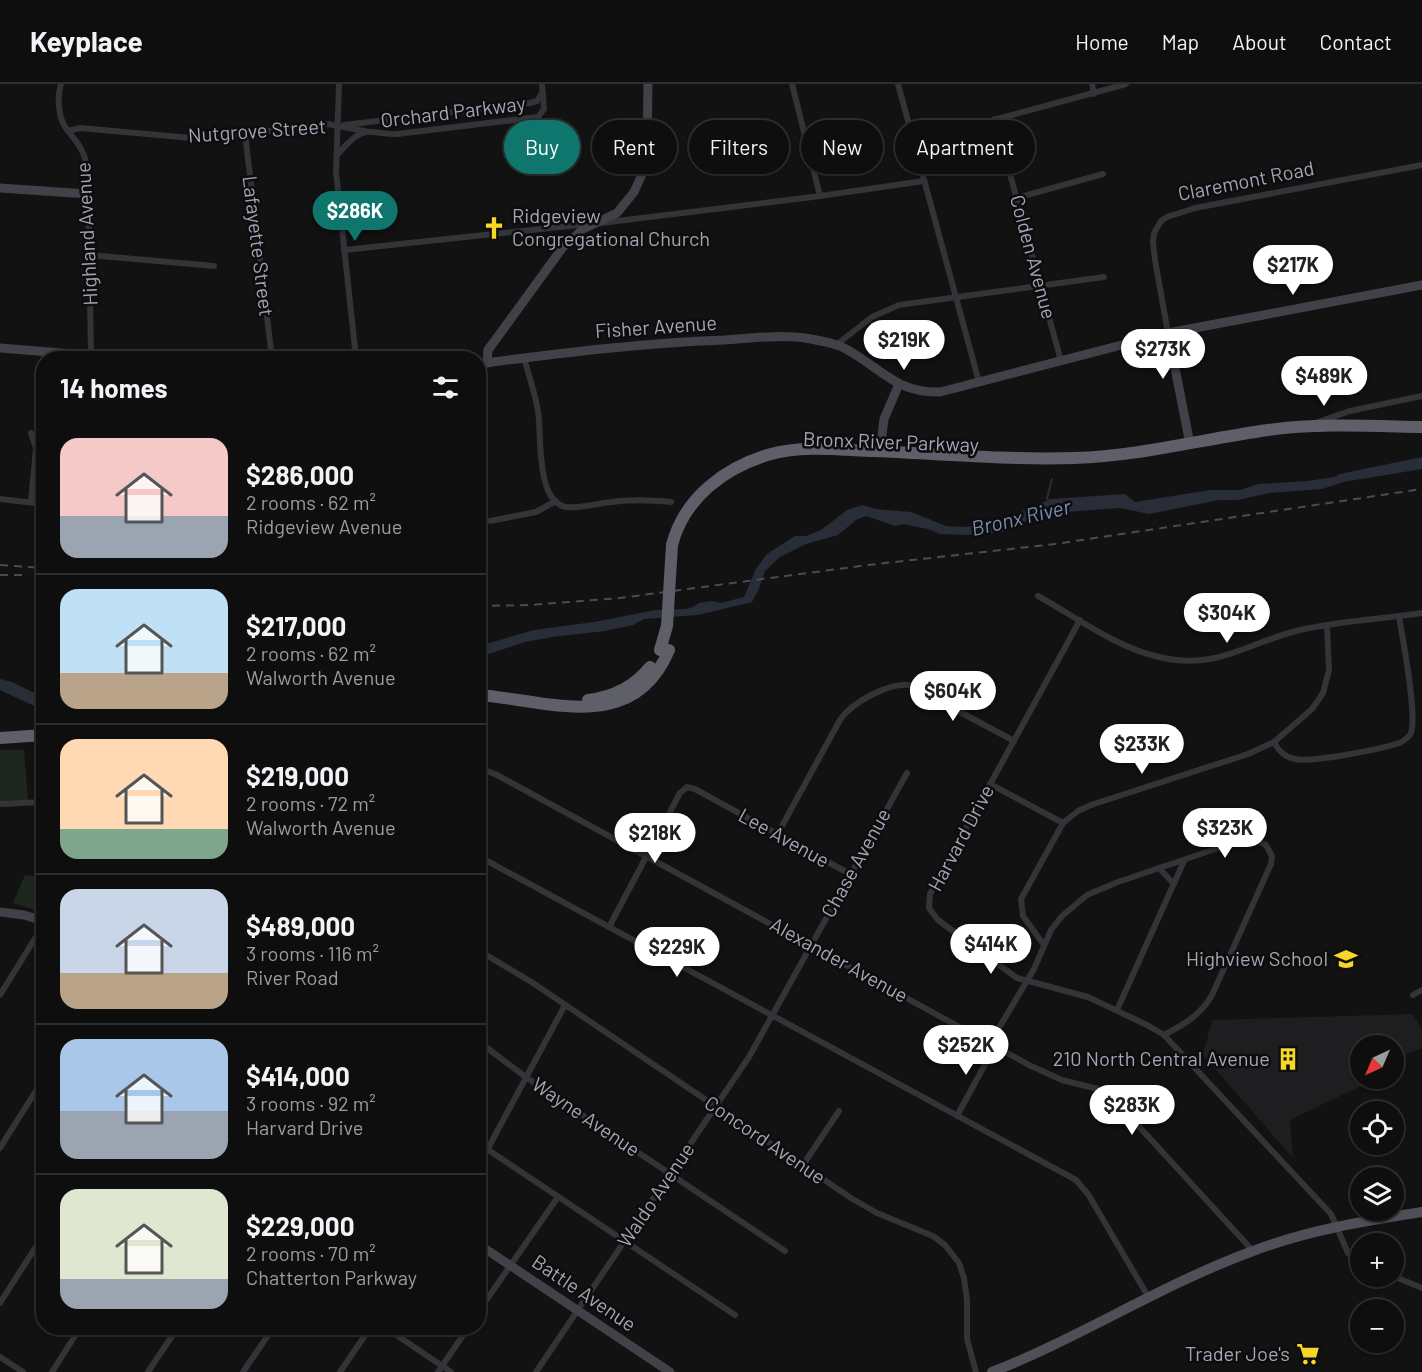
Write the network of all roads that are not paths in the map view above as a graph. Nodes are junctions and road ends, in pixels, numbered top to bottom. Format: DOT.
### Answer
graph roads {
  1 [pos="61,84"];
  2 [pos="339,84"];
  3 [pos="542,84"];
  4 [pos="648,84"];
  5 [pos="792,84"];
  6 [pos="898,84"];
  7 [pos="1092,84"];
  8 [pos="1126,84"];
  9 [pos="542,93"];
  10 [pos="1094,94"];
  11 [pos="995,119"];
  12 [pos="907,120"];
  13 [pos="991,120"];
  14 [pos="338,126"];
  15 [pos="68,131"];
  16 [pos="369,132"];
  17 [pos="244,134"];
  18 [pos="338,154"];
  19 [pos="1422,165"];
  20 [pos="922,174"];
  21 [pos="1103,174"];
  22 [pos="924,181"];
  23 [pos="0,189"];
  24 [pos="88,194"];
  25 [pos="819,196"];
  26 [pos="1016,198"];
  27 [pos="598,223"];
  28 [pos="344,250"];
  29 [pos="89,255"];
  30 [pos="214,266"];
  31 [pos="1104,277"];
  32 [pos="1422,285"];
  33 [pos="1041,286"];
  34 [pos="956,298"];
  35 [pos="1168,333"];
  36 [pos="836,345"];
  37 [pos="0,348"];
  38 [pos="36,351"];
  39 [pos="91,351"];
  40 [pos="272,351"];
  41 [pos="355,351"];
  42 [pos="486,356"];
  43 [pos="524,358"];
  44 [pos="1061,361"];
  45 [pos="486,364"];
  46 [pos="979,382"];
  47 [pos="899,384"];
  48 [pos="1422,396"];
  49 [pos="1307,427"];
  50 [pos="1422,427"];
  51 [pos="31,433"];
  52 [pos="1422,434"];
  53 [pos="1191,448"];
  54 [pos="880,451"];
  55 [pos="0,499"];
  56 [pos="555,501"];
  57 [pos="31,502"];
  58 [pos="671,502"];
  59 [pos="36,503"];
  60 [pos="490,521"];
  61 [pos="676,546"];
  62 [pos="1038,596"];
  63 [pos="1422,613"];
  64 [pos="1399,616"];
  65 [pos="1080,620"];
  66 [pos="1327,626"];
  67 [pos="665,650"];
  68 [pos="486,688"];
  69 [pos="486,696"];
  70 [pos="36,736"];
  71 [pos="0,738"];
  72 [pos="1014,741"];
  73 [pos="1274,742"];
  74 [pos="36,744"];
  75 [pos="0,746"];
  76 [pos="486,771"];
  77 [pos="907,773"];
  78 [pos="990,784"];
  79 [pos="36,802"];
  80 [pos="0,804"];
  81 [pos="1063,823"];
  82 [pos="777,835"];
  83 [pos="646,856"];
  84 [pos="486,860"];
  85 [pos="1184,861"];
  86 [pos="1159,868"];
  87 [pos="850,874"];
  88 [pos="1174,884"];
  89 [pos="0,912"];
  90 [pos="36,920"];
  91 [pos="609,927"];
  92 [pos="36,936"];
  93 [pos="811,944"];
  94 [pos="1044,945"];
  95 [pos="486,955"];
  96 [pos="1026,981"];
  97 [pos="1422,990"];
  98 [pos="0,995"];
  99 [pos="1413,995"];
  100 [pos="565,1005"];
  101 [pos="1117,1010"];
  102 [pos="771,1016"];
  103 [pos="1164,1035"];
  104 [pos="993,1045"];
  105 [pos="486,1047"];
  106 [pos="527,1078"];
  107 [pos="36,1091"];
  108 [pos="716,1107"];
  109 [pos="839,1111"];
  110 [pos="957,1116"];
  111 [pos="0,1148"];
  112 [pos="486,1148"];
  113 [pos="489,1150"];
  114 [pos="486,1155"];
  115 [pos="803,1165"];
  116 [pos="670,1173"];
  117 [pos="558,1197"];
  118 [pos="1422,1212"];
  119 [pos="1338,1226"];
  120 [pos="625,1241"];
  121 [pos="36,1247"];
  122 [pos="486,1249"];
  123 [pos="785,1251"];
  124 [pos="1253,1251"];
  125 [pos="1350,1255"];
  126 [pos="510,1265"];
  127 [pos="1404,1281"];
  128 [pos="1422,1288"];
  129 [pos="1149,1298"];
  130 [pos="486,1300"];
  131 [pos="0,1303"];
  132 [pos="578,1310"];
  133 [pos="735,1315"];
  134 [pos="76,1335"];
  135 [pos="268,1335"];
  136 [pos="365,1335"];
  137 [pos="395,1335"];
  138 [pos="463,1335"];
  139 [pos="172,1336"];
  140 [pos="0,1357"];
  141 [pos="441,1369"];
  142 [pos="23,1372"];
  143 [pos="52,1372"];
  144 [pos="148,1372"];
  145 [pos="243,1372"];
  146 [pos="340,1372"];
  147 [pos="451,1372"];
  148 [pos="536,1372"];
  149 [pos="670,1372"];
  150 [pos="976,1372"];
  151 [pos="992,1372"];
  1 -- 15 [label="street, Highland Avenue"];
  2 -- 14 [label="street"];
  3 -- 9 [label="street"];
  4 -- 27 [label="street"];
  5 -- 25 [label="street"];
  6 -- 12 [label="street"];
  7 -- 10 [label="street"];
  8 -- 10 [label="street"];
  9 -- 14 [label="street, Orchard Parkway"];
  9 -- 16 [label="street, Orchard Parkway"];
  10 -- 11 [label="street"];
  11 -- 13 [label="street"];
  11 -- 26 [label="street, Colden Avenue"];
  14 -- 16 [label="street, Orchard Parkway"];
  14 -- 17 [label="street, Nutgrove Street"];
  14 -- 18 [label="street"];
  15 -- 17 [label="street, Nutgrove Street"];
  15 -- 24 [label="street, Highland Avenue"];
  16 -- 18 [label="street, Orchard Parkway"];
  17 -- 40 [label="street, Lafayette Street"];
  18 -- 28 [label="street"];
  19 -- 35 [label="street, Claremont Road"];
  20 -- 22 [label="street"];
  21 -- 26 [label="street"];
  22 -- 25 [label="street"];
  22 -- 34 [label="street"];
  23 -- 24 [label="street"];
  24 -- 29 [label="street, Highland Avenue"];
  25 -- 27 [label="street"];
  26 -- 33 [label="street, Colden Avenue"];
  27 -- 28 [label="street"];
  27 -- 42 [label="street"];
  28 -- 41 [label="street"];
  29 -- 30 [label="street"];
  29 -- 39 [label="street, Highland Avenue"];
  31 -- 33 [label="street"];
  32 -- 35 [label="street, Fisher Avenue"];
  33 -- 34 [label="street"];
  33 -- 44 [label="street, Colden Avenue"];
  34 -- 36 [label="street"];
  34 -- 46 [label="street"];
  35 -- 44 [label="street, Fisher Avenue"];
  35 -- 53 [label="street, Claremont Road"];
  36 -- 43 [label="street, Fisher Avenue"];
  36 -- 47 [label="street, Fisher Avenue"];
  37 -- 38 [label="street"];
  43 -- 45 [label="street, Fisher Avenue"];
  43 -- 56 [label="street"];
  44 -- 46 [label="street, Fisher Avenue"];
  46 -- 47 [label="street, Fisher Avenue"];
  47 -- 54 [label="street"];
  48 -- 49 [label="street"];
  49 -- 50 [label="highway, Bronx River Parkway"];
  49 -- 53 [label="highway, Bronx River Parkway"];
  51 -- 57 [label="street"];
  52 -- 53 [label="highway, Bronx River Parkway"];
  53 -- 54 [label="highway, Bronx River Parkway"];
  53 -- 61 [label="highway, Bronx River Parkway"];
  54 -- 61 [label="highway, Bronx River Parkway"];
  55 -- 57 [label="street"];
  56 -- 58 [label="street"];
  56 -- 60 [label="street"];
  57 -- 59 [label="street"];
  61 -- 67 [label="highway, Bronx River Parkway, bridge"];
  62 -- 65 [label="street"];
  63 -- 64 [label="street"];
  64 -- 66 [label="street"];
  64 -- 73 [label="street"];
  65 -- 66 [label="street"];
  65 -- 72 [label="street, Harvard Drive"];
  66 -- 73 [label="street"];
  67 -- 68 [label="highway, Bronx River Parkway"];
  67 -- 69 [label="highway, Bronx River Parkway"];
  70 -- 71 [label="highway"];
  72 -- 78 [label="street, Harvard Drive"];
  72 -- 82 [label="street"];
  73 -- 81 [label="street"];
  74 -- 75 [label="highway"];
  76 -- 83 [label="street, Alexander Avenue"];
  77 -- 87 [label="street, Chase Avenue"];
  78 -- 81 [label="street"];
  78 -- 96 [label="street, Harvard Drive"];
  79 -- 80 [label="street"];
  81 -- 94 [label="street"];
  82 -- 83 [label="street, Lee Avenue"];
  82 -- 87 [label="street, Lee Avenue"];
  83 -- 91 [label="street"];
  83 -- 93 [label="street, Alexander Avenue"];
  84 -- 91 [label="street"];
  85 -- 86 [label="street"];
  85 -- 88 [label="street"];
  85 -- 103 [label="street"];
  86 -- 88 [label="street"];
  86 -- 94 [label="street"];
  87 -- 93 [label="street, Chase Avenue"];
  88 -- 101 [label="street"];
  89 -- 90 [label="street"];
  91 -- 102 [label="street"];
  92 -- 98 [label="street"];
  93 -- 102 [label="street, Chase Avenue"];
  93 -- 104 [label="street, Alexander Avenue"];
  94 -- 96 [label="street"];
  95 -- 100 [label="street, Concord Avenue"];
  96 -- 101 [label="street, Harvard Drive"];
  96 -- 104 [label="street"];
  97 -- 99 [label="street"];
  100 -- 106 [label="street"];
  100 -- 108 [label="street, Concord Avenue"];
  101 -- 103 [label="street, Harvard Drive"];
  102 -- 108 [label="street, Waldo Avenue"];
  102 -- 110 [label="street"];
  103 -- 119 [label="street, Harvard Drive"];
  104 -- 110 [label="street"];
  104 -- 124 [label="street, Alexander Avenue"];
  105 -- 106 [label="street, Wayne Avenue"];
  106 -- 113 [label="street"];
  106 -- 116 [label="street, Wayne Avenue"];
  107 -- 111 [label="street"];
  108 -- 115 [label="street, Concord Avenue"];
  108 -- 116 [label="street, Waldo Avenue"];
  109 -- 115 [label="street"];
  110 -- 129 [label="street"];
  112 -- 113 [label="street"];
  113 -- 114 [label="street"];
  113 -- 117 [label="street"];
  115 -- 150 [label="street, Concord Avenue"];
  116 -- 120 [label="street, Waldo Avenue"];
  116 -- 123 [label="street, Wayne Avenue"];
  117 -- 120 [label="street"];
  117 -- 126 [label="street"];
  118 -- 119 [label="main road"];
  119 -- 124 [label="main road"];
  119 -- 125 [label="street, Harvard Drive"];
  120 -- 132 [label="street, Waldo Avenue"];
  120 -- 133 [label="street"];
  121 -- 131 [label="street"];
  122 -- 126 [label="street, Battle Avenue"];
  124 -- 129 [label="main road"];
  126 -- 130 [label="street"];
  126 -- 132 [label="street, Battle Avenue"];
  127 -- 128 [label="street"];
  129 -- 151 [label="main road"];
  132 -- 148 [label="street, Waldo Avenue"];
  132 -- 149 [label="street, Battle Avenue"];
  134 -- 143 [label="street"];
  135 -- 145 [label="street"];
  136 -- 146 [label="street"];
  137 -- 141 [label="street"];
  138 -- 141 [label="street"];
  139 -- 144 [label="street"];
  140 -- 142 [label="street"];
  141 -- 147 [label="street"];
}
